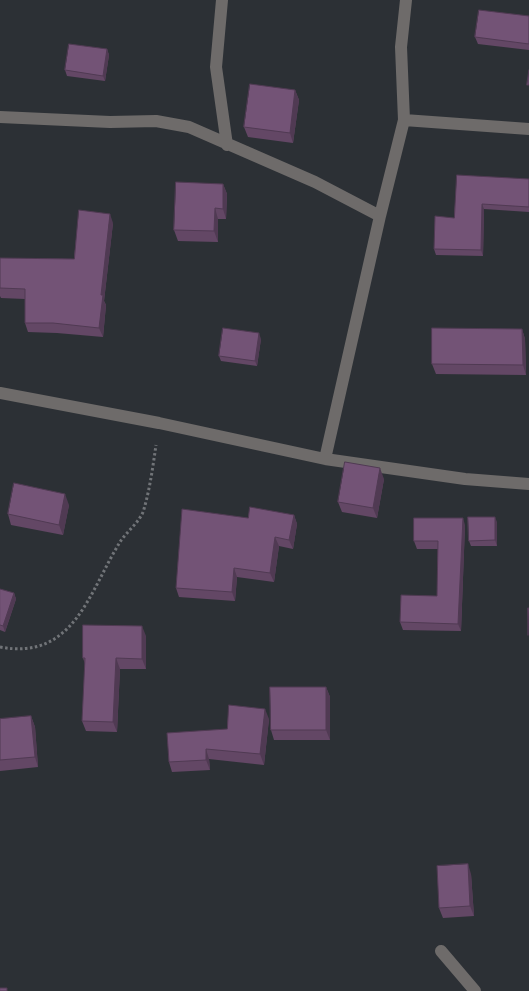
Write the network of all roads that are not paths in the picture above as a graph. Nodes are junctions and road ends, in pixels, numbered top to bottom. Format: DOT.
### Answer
graph roads {
  1 [pos="222,0"];
  2 [pos="406,0"];
  3 [pos="0,117"];
  4 [pos="404,120"];
  5 [pos="529,129"];
  6 [pos="227,145"];
  7 [pos="380,216"];
  8 [pos="0,393"];
  9 [pos="325,459"];
  10 [pos="529,484"];
  11 [pos="441,951"];
  12 [pos="475,991"];
  1 -- 6 [label="street"];
  2 -- 4 [label="street"];
  3 -- 6 [label="street"];
  4 -- 5 [label="street"];
  4 -- 7 [label="street"];
  6 -- 7 [label="street"];
  7 -- 9 [label="street"];
  8 -- 9 [label="street"];
  9 -- 10 [label="street"];
  11 -- 12 [label="street"];
}
